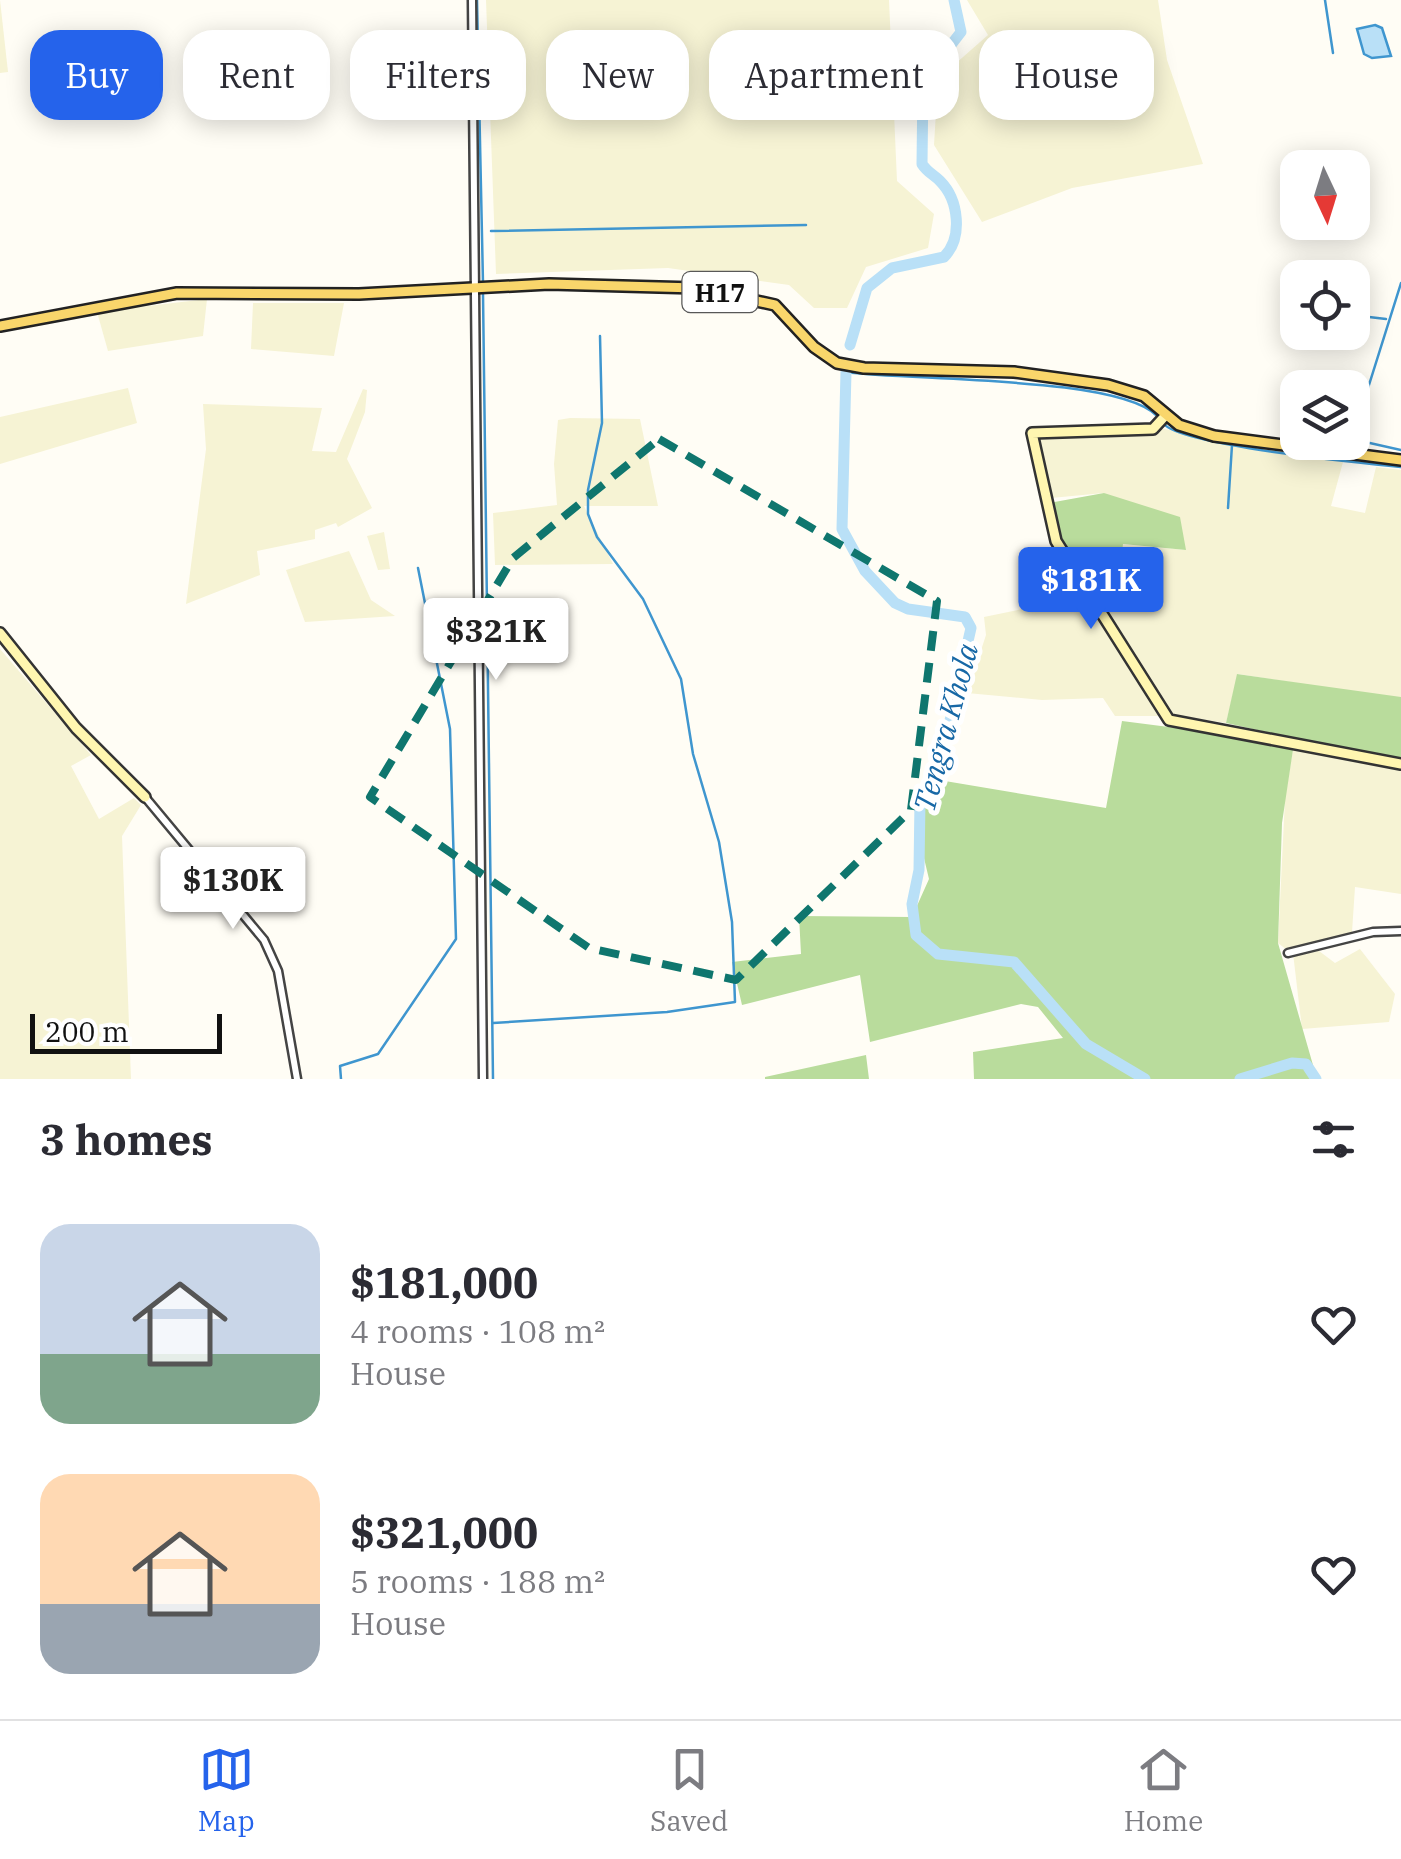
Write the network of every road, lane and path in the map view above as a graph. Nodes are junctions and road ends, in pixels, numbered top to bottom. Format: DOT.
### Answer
graph roads {
  1 [pos="472,0"];
  2 [pos="475,288"];
  3 [pos="0,326"];
  4 [pos="1165,416"];
  5 [pos="1401,460"];
  6 [pos="0,633"];
  7 [pos="1401,764"];
  8 [pos="145,797"];
  9 [pos="1401,930"];
  10 [pos="1288,953"];
  11 [pos="297,1079"];
  12 [pos="482,1079"];
  1 -- 2 [label="street"];
  2 -- 3 [label="main road, H17"];
  2 -- 4 [label="main road, H17"];
  2 -- 12 [label="street"];
  4 -- 5 [label="main road, H17"];
  4 -- 7 [label="street"];
  6 -- 8 [label="street"];
  8 -- 11 [label="street"];
  9 -- 10 [label="street"];
}
